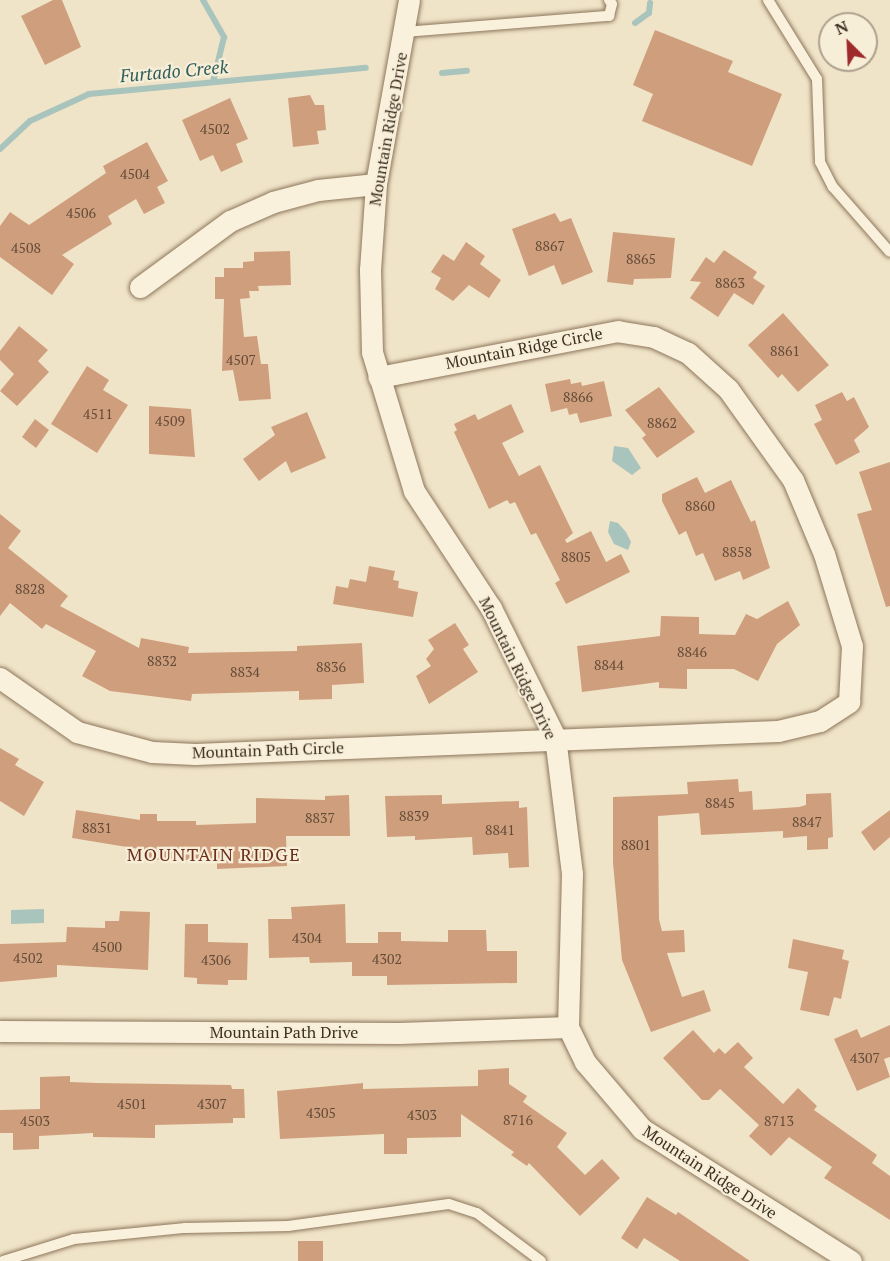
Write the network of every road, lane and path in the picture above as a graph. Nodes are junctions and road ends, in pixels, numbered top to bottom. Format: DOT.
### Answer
graph roads {
  1 [pos="409,0"];
  2 [pos="609,0"];
  3 [pos="768,0"];
  4 [pos="404,32"];
  5 [pos="376,184"];
  6 [pos="890,252"];
  7 [pos="140,287"];
  8 [pos="378,377"];
  9 [pos="0,678"];
  10 [pos="555,737"];
  11 [pos="568,1027"];
  12 [pos="0,1031"];
  13 [pos="3,1261"];
  14 [pos="541,1261"];
  15 [pos="850,1261"];
  1 -- 4 [label="street, Mountain Ridge Drive"];
  2 -- 4 [label="lane"];
  3 -- 6 [label="lane"];
  4 -- 5 [label="street, Mountain Ridge Drive"];
  5 -- 7 [label="street"];
  5 -- 8 [label="street, Mountain Ridge Drive"];
  8 -- 10 [label="street, Mountain Ridge Drive"];
  8 -- 10 [label="street, Mountain Ridge Circle"];
  9 -- 10 [label="street, Mountain Path Circle"];
  10 -- 11 [label="street, Mountain Ridge Drive"];
  11 -- 12 [label="street, Mountain Path Drive"];
  11 -- 15 [label="street, Mountain Ridge Drive"];
  13 -- 14 [label="lane"];
}
